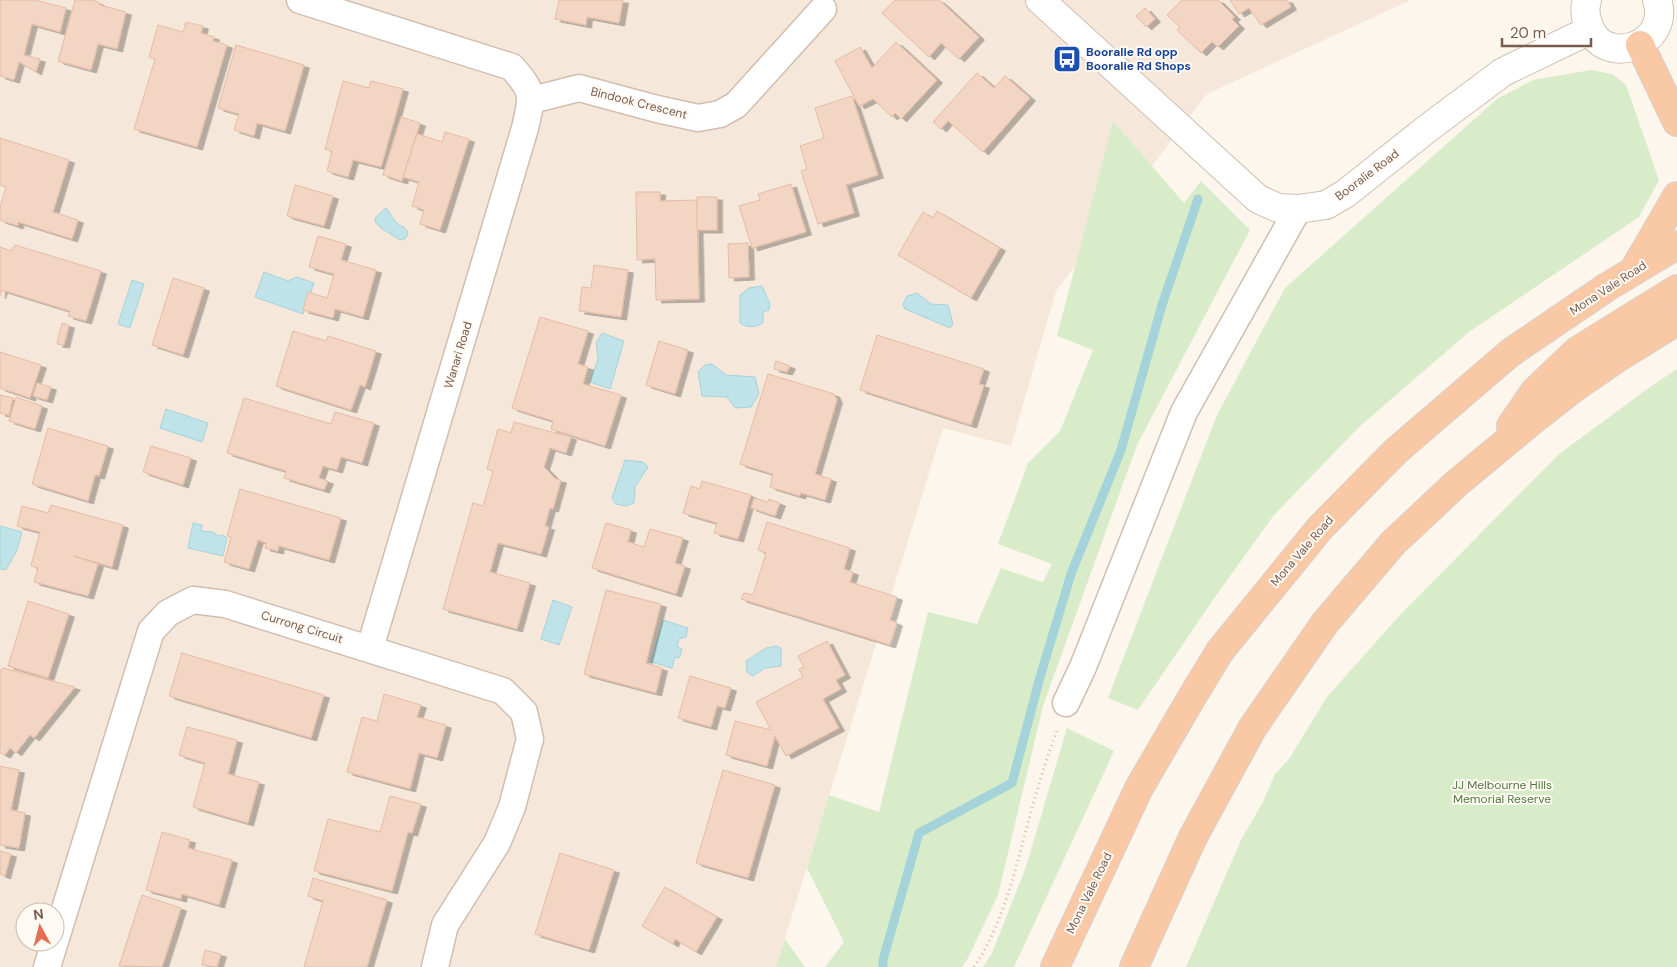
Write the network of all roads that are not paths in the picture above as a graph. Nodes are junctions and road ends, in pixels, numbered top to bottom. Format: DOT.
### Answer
graph roads {
  1 [pos="300,0"];
  2 [pos="1040,0"];
  3 [pos="1587,0"];
  4 [pos="1659,1"];
  5 [pos="824,9"];
  6 [pos="1590,30"];
  7 [pos="1640,45"];
  8 [pos="532,100"];
  9 [pos="1677,122"];
  10 [pos="1677,196"];
  11 [pos="1298,209"];
  12 [pos="1677,245"];
  13 [pos="1633,271"];
  14 [pos="1677,289"];
  15 [pos="1677,322"];
  16 [pos="1493,453"];
  17 [pos="370,648"];
  18 [pos="1066,703"];
  19 [pos="47,967"];
  20 [pos="435,967"];
  21 [pos="1054,967"];
  22 [pos="1134,967"];
  1 -- 8 [label="street"];
  2 -- 11 [label="street, Booralie Road"];
  3 -- 6 [label="street"];
  4 -- 7 [label="street"];
  5 -- 8 [label="street, Bindook Crescent"];
  6 -- 7 [label="street"];
  6 -- 11 [label="street, Booralie Road"];
  7 -- 9 [label="highway"];
  8 -- 17 [label="street, Wanari Road"];
  10 -- 13 [label="highway"];
  11 -- 18 [label="street"];
  12 -- 13 [label="highway, Mona Vale Road"];
  13 -- 21 [label="highway, Mona Vale Road"];
  14 -- 16 [label="highway"];
  15 -- 16 [label="highway"];
  16 -- 22 [label="highway"];
  17 -- 19 [label="street, Currong Circuit"];
  17 -- 20 [label="street, Currong Circuit"];
}
